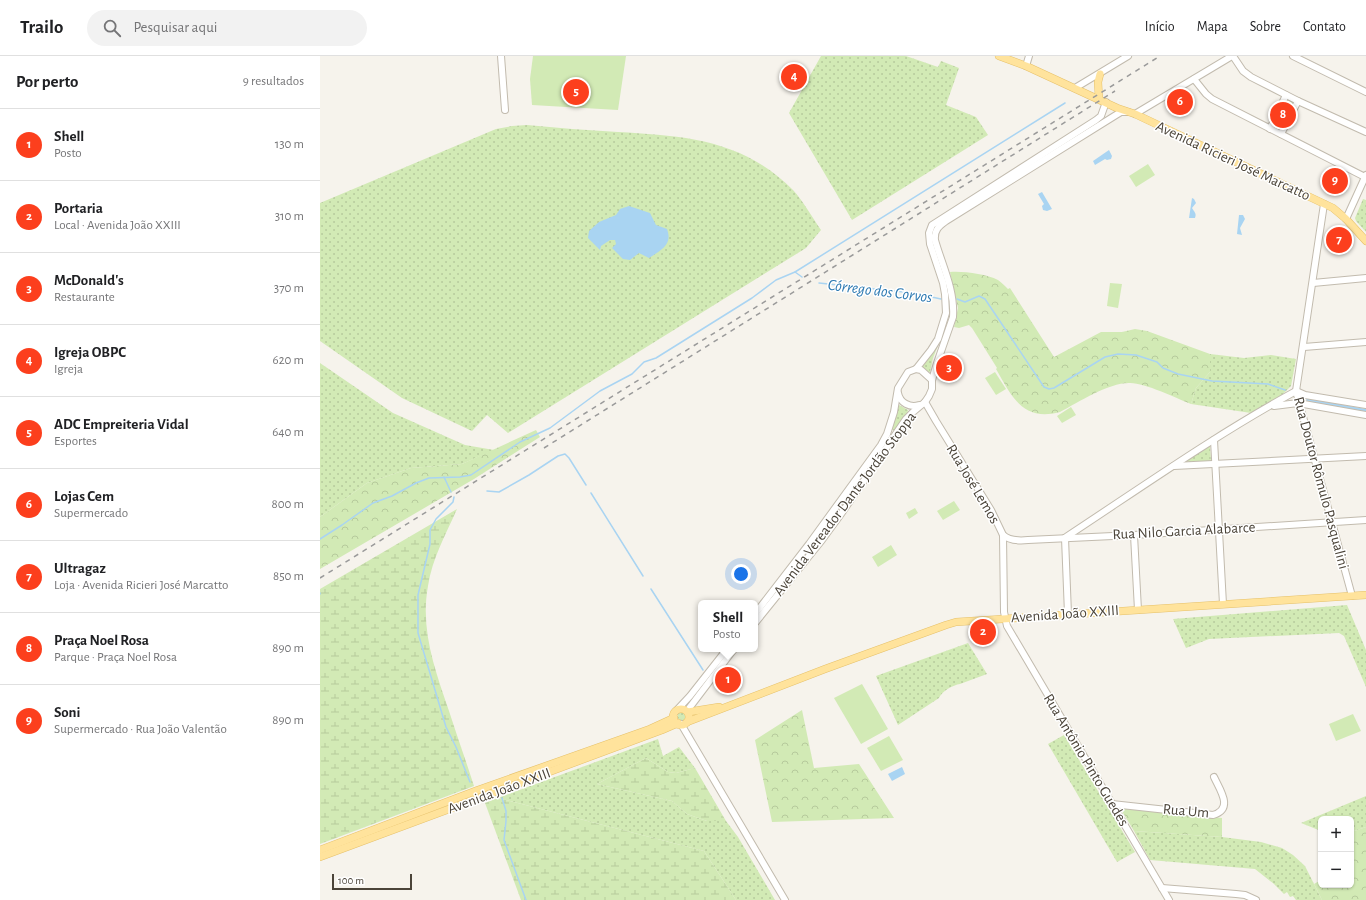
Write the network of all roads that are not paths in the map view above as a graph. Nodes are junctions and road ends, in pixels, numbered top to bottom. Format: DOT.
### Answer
graph roads {
  1 [pos="501,56"];
  2 [pos="999,56"];
  3 [pos="1029,56"];
  4 [pos="1128,56"];
  5 [pos="1232,56"];
  6 [pos="1293,56"];
  7 [pos="1026,66"];
  8 [pos="1100,74"];
  9 [pos="1194,79"];
  10 [pos="1075,88"];
  11 [pos="1366,92"];
  12 [pos="1286,95"];
  13 [pos="1103,100"];
  14 [pos="1298,101"];
  15 [pos="505,110"];
  16 [pos="1131,113"];
  17 [pos="1270,129"];
  18 [pos="1366,132"];
  19 [pos="1281,134"];
  20 [pos="1365,176"];
  21 [pos="1324,204"];
  22 [pos="1346,219"];
  23 [pos="932,233"];
  24 [pos="1366,241"];
  25 [pos="1366,278"];
  26 [pos="1313,283"];
  27 [pos="1366,342"];
  28 [pos="1304,347"];
  29 [pos="916,369"];
  30 [pos="932,380"];
  31 [pos="898,388"];
  32 [pos="1296,391"];
  33 [pos="923,403"];
  34 [pos="1298,403"];
  35 [pos="1366,405"];
  36 [pos="1265,408"];
  37 [pos="1366,415"];
  38 [pos="1214,440"];
  39 [pos="1366,456"];
  40 [pos="1314,459"];
  41 [pos="1215,465"];
  42 [pos="1172,466"];
  43 [pos="1366,520"];
  44 [pos="1331,522"];
  45 [pos="1219,530"];
  46 [pos="1003,535"];
  47 [pos="1134,535"];
  48 [pos="1065,538"];
  49 [pos="1366,595"];
  50 [pos="1352,596"];
  51 [pos="1223,604"];
  52 [pos="758,610"];
  53 [pos="1138,610"];
  54 [pos="1068,614"];
  55 [pos="1005,618"];
  56 [pos="758,619"];
  57 [pos="725,652"];
  58 [pos="732,652"];
  59 [pos="731,705"];
  60 [pos="676,711"];
  61 [pos="687,712"];
  62 [pos="680,722"];
  63 [pos="1214,777"];
  64 [pos="1112,804"];
  65 [pos="320,850"];
  66 [pos="320,857"];
  67 [pos="1162,888"];
  68 [pos="785,900"];
  69 [pos="1169,900"];
  70 [pos="1256,900"];
  1 -- 15 [label="street"];
  2 -- 7 [label="main road, Avenida Ricieri José Marcatto"];
  3 -- 7 [label="street"];
  4 -- 8 [label="street"];
  5 -- 9 [label="street"];
  5 -- 12 [label="street"];
  6 -- 11 [label="street"];
  7 -- 10 [label="main road, Avenida Ricieri José Marcatto"];
  8 -- 10 [label="street"];
  8 -- 13 [label="main road"];
  9 -- 16 [label="street"];
  9 -- 17 [label="street"];
  10 -- 13 [label="main road, Avenida Ricieri José Marcatto"];
  12 -- 14 [label="street"];
  12 -- 17 [label="street"];
  13 -- 16 [label="main road, Avenida Ricieri José Marcatto"];
  13 -- 23 [label="street"];
  14 -- 18 [label="street"];
  14 -- 19 [label="street"];
  16 -- 21 [label="main road, Avenida Ricieri José Marcatto"];
  16 -- 23 [label="street"];
  17 -- 19 [label="street"];
  19 -- 20 [label="street"];
  20 -- 22 [label="street"];
  21 -- 22 [label="main road, Avenida Ricieri José Marcatto"];
  21 -- 26 [label="street, Rua Doutor Rômulo Pasqualini"];
  22 -- 24 [label="main road, Avenida Ricieri José Marcatto"];
  23 -- 29 [label="street, Avenida Vereador Dante Jordão Stoppa"];
  23 -- 30 [label="street, Avenida Vereador Dante Jordão Stoppa"];
  25 -- 26 [label="street"];
  26 -- 28 [label="street, Rua Doutor Rômulo Pasqualini"];
  27 -- 28 [label="street"];
  28 -- 32 [label="street, Rua Doutor Rômulo Pasqualini"];
  29 -- 30 [label="street"];
  29 -- 31 [label="street, Avenida Vereador Dante Jordão Stoppa"];
  30 -- 33 [label="street, Avenida Vereador Dante Jordão Stoppa"];
  31 -- 33 [label="street, Avenida Vereador Dante Jordão Stoppa"];
  31 -- 52 [label="street, Avenida Vereador Dante Jordão Stoppa"];
  32 -- 34 [label="street, Rua Doutor Rômulo Pasqualini"];
  32 -- 35 [label="street"];
  32 -- 36 [label="street"];
  33 -- 46 [label="street, Rua José Lemos"];
  33 -- 56 [label="street, Avenida Vereador Dante Jordão Stoppa"];
  34 -- 36 [label="street"];
  34 -- 37 [label="street"];
  34 -- 40 [label="street, Rua Doutor Rômulo Pasqualini"];
  36 -- 38 [label="street"];
  38 -- 41 [label="street"];
  38 -- 42 [label="street"];
  39 -- 40 [label="street"];
  40 -- 41 [label="street"];
  40 -- 44 [label="street, Rua Doutor Rômulo Pasqualini"];
  41 -- 42 [label="street"];
  41 -- 45 [label="street"];
  42 -- 48 [label="street"];
  43 -- 44 [label="street, Rua Nilo Garcia Alabarce"];
  44 -- 45 [label="street, Rua Nilo Garcia Alabarce"];
  44 -- 50 [label="street, Rua Doutor Rômulo Pasqualini"];
  45 -- 47 [label="street, Rua Nilo Garcia Alabarce"];
  45 -- 51 [label="street"];
  46 -- 48 [label="street, Rua Nilo Garcia Alabarce"];
  46 -- 55 [label="street, Rua José Lemos"];
  47 -- 48 [label="street, Rua Nilo Garcia Alabarce"];
  47 -- 53 [label="street"];
  48 -- 54 [label="street"];
  49 -- 50 [label="main road, Avenida João XXIII"];
  50 -- 51 [label="main road, Avenida João XXIII"];
  51 -- 53 [label="main road, Avenida João XXIII"];
  53 -- 54 [label="main road, Avenida João XXIII"];
  54 -- 55 [label="main road, Avenida João XXIII"];
  55 -- 59 [label="main road, Avenida João XXIII"];
  55 -- 64 [label="street, Rua Antônio Pinto Guedes"];
  57 -- 60 [label="street"];
  58 -- 61 [label="street"];
  59 -- 61 [label="main road, Avenida João XXIII"];
  59 -- 62 [label="main road, Avenida João XXIII"];
  60 -- 61 [label="main road, Avenida João XXIII"];
  60 -- 62 [label="main road"];
  61 -- 62 [label="main road"];
  62 -- 65 [label="main road, Avenida João XXIII"];
  62 -- 66 [label="main road, Avenida João XXIII"];
  62 -- 68 [label="street"];
  63 -- 64 [label="street, Rua Um"];
  64 -- 67 [label="street, Rua Antônio Pinto Guedes"];
  67 -- 69 [label="street, Rua Antônio Pinto Guedes"];
  67 -- 70 [label="street"];
}
